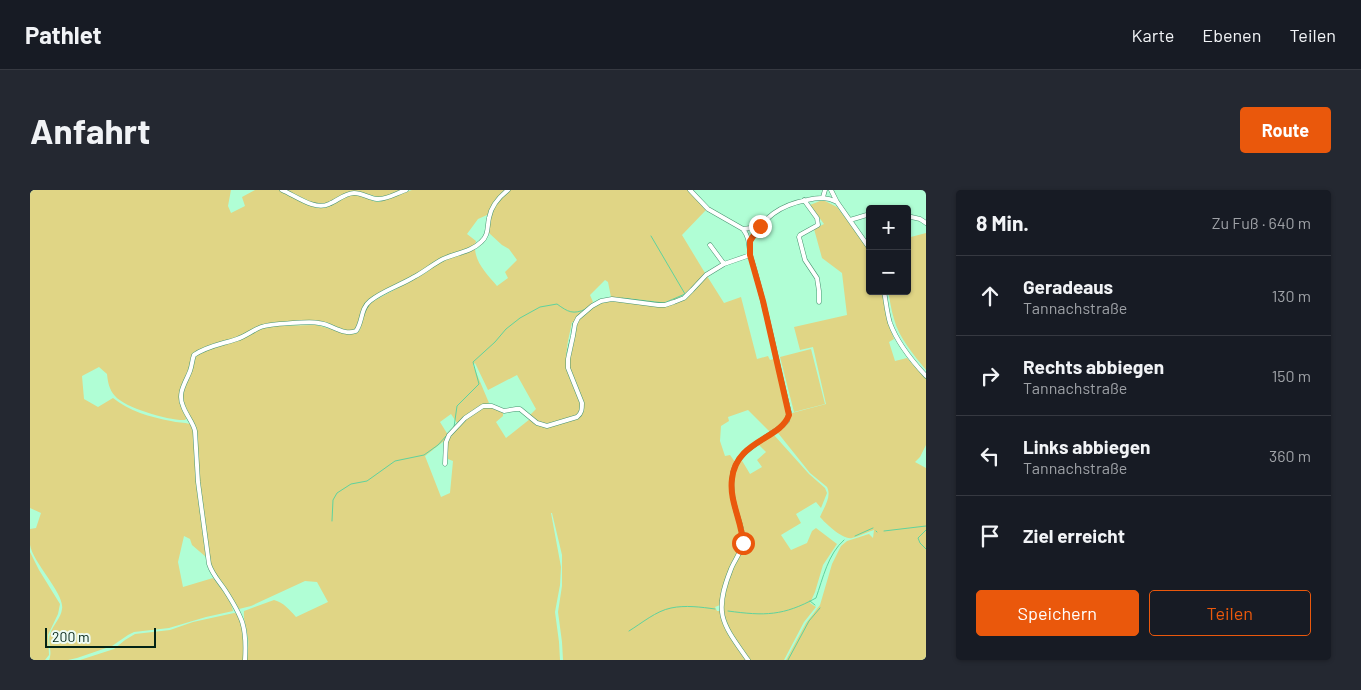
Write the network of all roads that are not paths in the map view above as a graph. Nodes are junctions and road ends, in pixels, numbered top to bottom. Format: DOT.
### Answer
graph roads {
  1 [pos="283,190"];
  2 [pos="406,190"];
  3 [pos="508,190"];
  4 [pos="690,190"];
  5 [pos="826,190"];
  6 [pos="831,190"];
  7 [pos="822,197"];
  8 [pos="804,200"];
  9 [pos="837,202"];
  10 [pos="866,215"];
  11 [pos="911,217"];
  12 [pos="850,220"];
  13 [pos="926,223"];
  14 [pos="760,226"];
  15 [pos="744,229"];
  16 [pos="750,241"];
  17 [pos="866,243"];
  18 [pos="710,245"];
  19 [pos="750,255"];
  20 [pos="724,264"];
  21 [pos="885,295"];
  22 [pos="819,302"];
  23 [pos="926,376"];
  24 [pos="446,464"];
  25 [pos="245,660"];
  26 [pos="748,660"];
  1 -- 2 [label="street"];
  3 -- 25 [label="street"];
  4 -- 15 [label="street"];
  5 -- 7 [label="street"];
  6 -- 9 [label="street"];
  7 -- 8 [label="street"];
  7 -- 9 [label="street"];
  8 -- 14 [label="street"];
  8 -- 22 [label="street"];
  9 -- 12 [label="street"];
  10 -- 12 [label="street"];
  11 -- 13 [label="street"];
  12 -- 17 [label="street"];
  14 -- 15 [label="street"];
  14 -- 16 [label="street"];
  15 -- 16 [label="street"];
  16 -- 19 [label="street"];
  18 -- 20 [label="street"];
  19 -- 20 [label="street"];
  19 -- 26 [label="street"];
  20 -- 24 [label="street"];
  21 -- 23 [label="street"];
}
